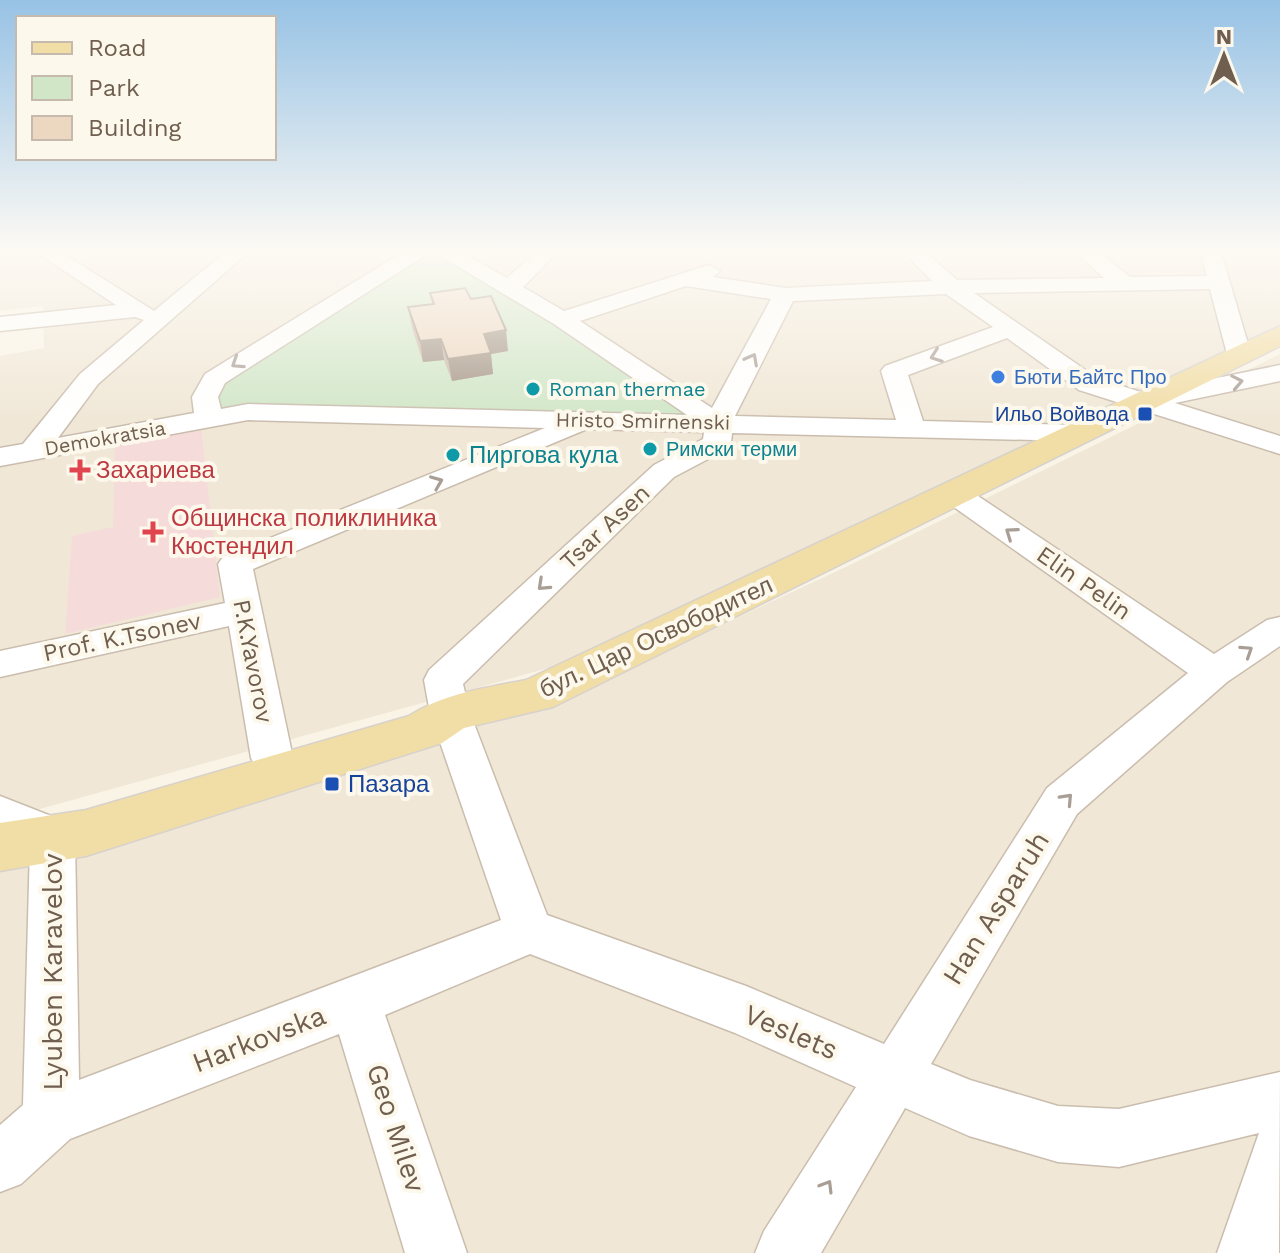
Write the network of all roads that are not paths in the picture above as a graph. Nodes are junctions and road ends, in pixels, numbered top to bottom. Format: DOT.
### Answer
graph roads {
  1 [pos="134,307"];
  2 [pos="157,307"];
  3 [pos="329,307"];
  4 [pos="541,307"];
  5 [pos="598,307"];
  6 [pos="778,307"];
  7 [pos="980,307"];
  8 [pos="1225,307"];
  9 [pos="146,315"];
  10 [pos="562,319"];
  11 [pos="0,324"];
  12 [pos="1010,329"];
  13 [pos="1280,335"];
  14 [pos="1239,354"];
  15 [pos="1280,373"];
  16 [pos="1140,402"];
  17 [pos="209,419"];
  18 [pos="588,420"];
  19 [pos="718,423"];
  20 [pos="912,428"];
  21 [pos="1077,433"];
  22 [pos="1278,445"];
  23 [pos="33,451"];
  24 [pos="0,457"];
  25 [pos="955,494"];
  26 [pos="244,611"];
  27 [pos="1280,629"];
  28 [pos="0,664"];
  29 [pos="1214,672"];
  30 [pos="450,713"];
  31 [pos="272,758"];
  32 [pos="0,814"];
  33 [pos="53,836"];
  34 [pos="0,847"];
  35 [pos="529,931"];
  36 [pos="355,1002"];
  37 [pos="893,1075"];
  38 [pos="1280,1100"];
  39 [pos="51,1118"];
  40 [pos="1280,1152"];
  41 [pos="0,1163"];
  42 [pos="436,1253"];
  43 [pos="786,1253"];
  44 [pos="1248,1253"];
  1 -- 9 [label="street"];
  2 -- 9 [label="street"];
  3 -- 17 [label="street, one-way"];
  4 -- 10 [label="street"];
  5 -- 10 [label="street"];
  19 -- 6 [label="street, Tsar Asen, one-way"];
  7 -- 12 [label="street"];
  8 -- 14 [label="street"];
  9 -- 11 [label="street"];
  9 -- 23 [label="street"];
  10 -- 19 [label="street"];
  12 -- 16 [label="street"];
  12 -- 20 [label="street, one-way"];
  13 -- 14 [label="main road, бул. Цар Освободител"];
  14 -- 16 [label="main road, бул. Цар Освободител"];
  16 -- 15 [label="street, one-way"];
  16 -- 21 [label="main road, бул. Цар Освободител"];
  16 -- 22 [label="street"];
  17 -- 18 [label="street, Hristo Smirnenski"];
  17 -- 23 [label="street, Demokratsia"];
  18 -- 19 [label="street, Hristo Smirnenski"];
  26 -- 18 [label="street, P.K.Yavorov, one-way"];
  19 -- 20 [label="street, Hristo Smirnenski"];
  19 -- 30 [label="street, Tsar Asen, one-way"];
  20 -- 21 [label="street, Hristo Smirnenski"];
  21 -- 25 [label="main road, бул. Цар Освободител"];
  23 -- 24 [label="street, Demokratsia"];
  29 -- 25 [label="street, Elin Pelin, one-way"];
  25 -- 30 [label="main road, бул. Цар Освободител"];
  26 -- 28 [label="street, Prof. K.Tsonev"];
  26 -- 31 [label="street, P.K.Yavorov"];
  29 -- 27 [label="street, Han Asparuh, one-way"];
  37 -- 29 [label="street, Han Asparuh, one-way"];
  30 -- 31 [label="main road"];
  30 -- 33 [label="main road, бул. Цар Освободител"];
  30 -- 35 [label="street"];
  31 -- 33 [label="main road"];
  32 -- 33 [label="street, Lyuben Karavelov"];
  33 -- 34 [label="main road, бул. Цар Освободител"];
  33 -- 39 [label="street, Lyuben Karavelov"];
  35 -- 36 [label="street, Harkovska"];
  35 -- 37 [label="street, Veslets"];
  36 -- 39 [label="street, Harkovska"];
  36 -- 42 [label="street, Geo Milev"];
  37 -- 38 [label="street, Veslets"];
  43 -- 37 [label="street, Han Asparuh, one-way"];
  39 -- 41 [label="street, Harkovska"];
  40 -- 44 [label="street"];
}
